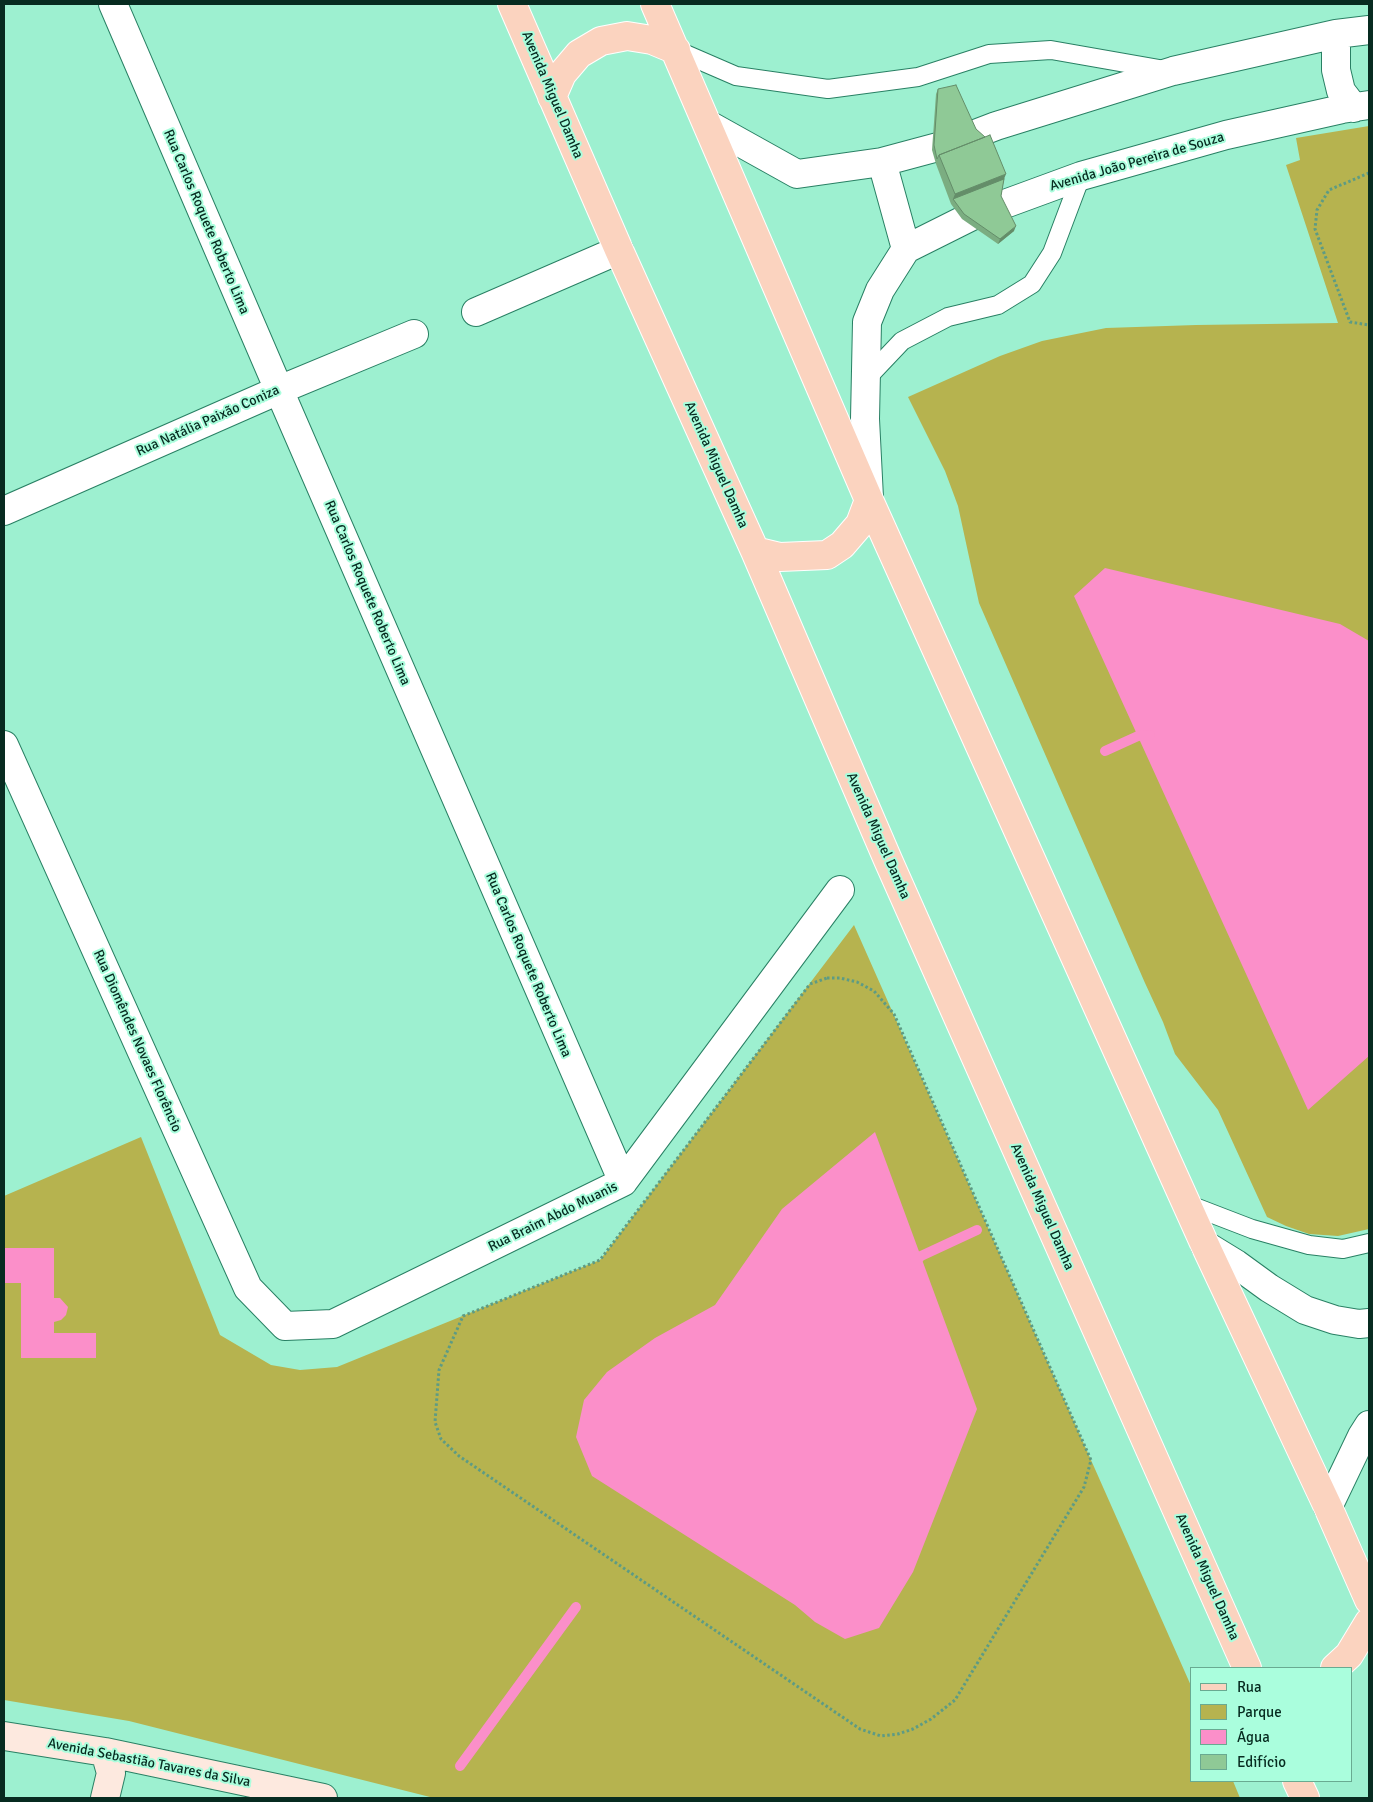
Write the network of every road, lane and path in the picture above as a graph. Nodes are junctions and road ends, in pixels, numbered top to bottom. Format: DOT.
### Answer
graph roads {
  1 [pos="113,4"];
  2 [pos="512,4"];
  3 [pos="655,4"];
  4 [pos="1369,30"];
  5 [pos="1336,34"];
  6 [pos="676,50"];
  7 [pos="1173,71"];
  8 [pos="552,97"];
  9 [pos="1362,106"];
  10 [pos="709,125"];
  11 [pos="882,162"];
  12 [pos="1369,173"];
  13 [pos="1081,176"];
  14 [pos="906,249"];
  15 [pos="619,250"];
  16 [pos="476,312"];
  17 [pos="1369,325"];
  18 [pos="414,334"];
  19 [pos="866,378"];
  20 [pos="278,390"];
  21 [pos="869,500"];
  22 [pos="4,511"];
  23 [pos="755,551"];
  24 [pos="4,745"];
  25 [pos="840,890"];
  26 [pos="623,1182"];
  27 [pos="1187,1204"];
  28 [pos="1369,1243"];
  29 [pos="1205,1245"];
  30 [pos="1369,1323"];
  31 [pos="286,1326"];
  32 [pos="1369,1425"];
  33 [pos="459,1456"];
  34 [pos="1328,1507"];
  35 [pos="1367,1582"];
  36 [pos="1369,1622"];
  37 [pos="1247,1667"];
  38 [pos="1336,1667"];
  39 [pos="4,1736"];
  40 [pos="105,1752"];
  41 [pos="141,1759"];
  42 [pos="1297,1782"];
  43 [pos="105,1798"];
  44 [pos="123,1798"];
  45 [pos="322,1798"];
  46 [pos="1305,1798"];
  1 -- 20 [label="street, Rua Carlos Roquete Roberto Lima"];
  2 -- 8 [label="main road, Avenida Miguel Damha"];
  3 -- 6 [label="main road"];
  4 -- 5 [label="street"];
  5 -- 7 [label="street"];
  5 -- 9 [label="street"];
  6 -- 7 [label="lane"];
  6 -- 8 [label="main road"];
  6 -- 10 [label="main road"];
  7 -- 11 [label="street"];
  8 -- 15 [label="main road, Avenida Miguel Damha"];
  9 -- 13 [label="street, Avenida João Pereira de Souza"];
  10 -- 11 [label="street"];
  10 -- 21 [label="main road"];
  11 -- 14 [label="street"];
  12 -- 17 [label="path"];
  13 -- 14 [label="street, Avenida João Pereira de Souza"];
  13 -- 19 [label="lane"];
  14 -- 19 [label="street"];
  15 -- 16 [label="street"];
  15 -- 23 [label="main road, Avenida Miguel Damha"];
  18 -- 20 [label="street, Rua Natália Paixão Coniza"];
  19 -- 21 [label="street"];
  20 -- 22 [label="street, Rua Natália Paixão Coniza"];
  20 -- 26 [label="street, Rua Carlos Roquete Roberto Lima"];
  21 -- 23 [label="main road"];
  21 -- 27 [label="main road"];
  23 -- 37 [label="main road, Avenida Miguel Damha"];
  24 -- 31 [label="street, Rua Diomêndes Novaes Florêncio"];
  25 -- 26 [label="street, Rua Braim Abdo Muanis"];
  26 -- 31 [label="street, Rua Braim Abdo Muanis"];
  27 -- 28 [label="lane"];
  27 -- 29 [label="main road"];
  29 -- 30 [label="street"];
  29 -- 34 [label="main road"];
  32 -- 34 [label="street"];
  33 -- 33 [label="path"];
  34 -- 35 [label="main road"];
  36 -- 38 [label="main road"];
  39 -- 40 [label="main road, Avenida Sebastião Tavares da Silva"];
  40 -- 41 [label="main road, Avenida Sebastião Tavares da Silva"];
  40 -- 43 [label="main road"];
  41 -- 44 [label="main road"];
  41 -- 45 [label="main road, Avenida Sebastião Tavares da Silva"];
  42 -- 46 [label="main road"];
}
